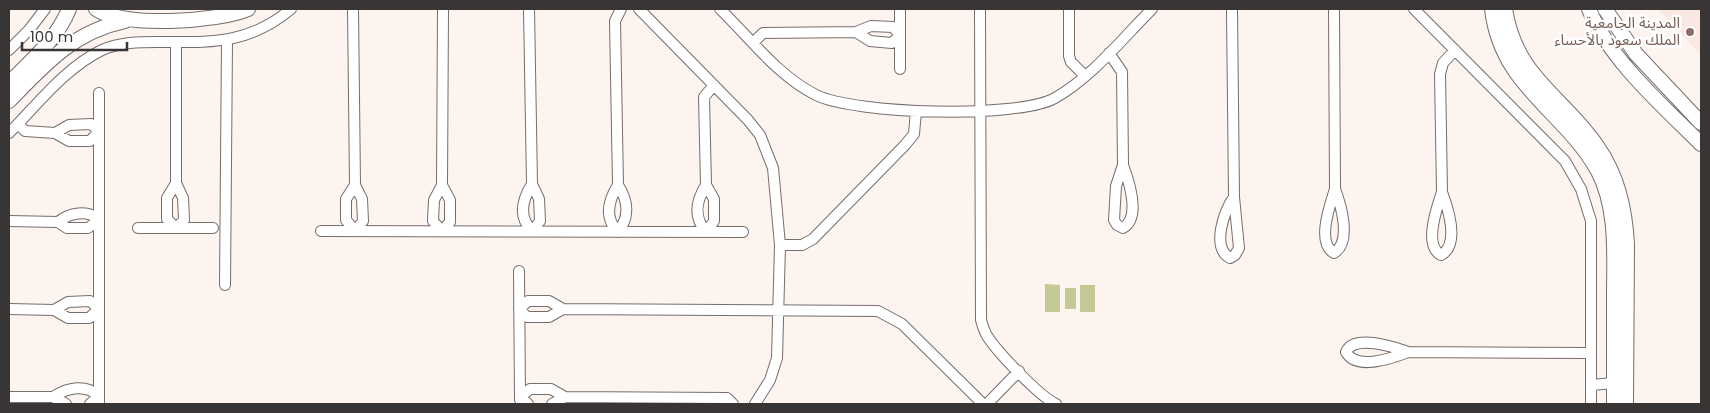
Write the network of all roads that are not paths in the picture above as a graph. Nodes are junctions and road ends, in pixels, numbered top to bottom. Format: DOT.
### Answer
graph roads {
  1 [pos="44,9"];
  2 [pos="69,9"];
  3 [pos="96,9"];
  4 [pos="248,9"];
  5 [pos="291,9"];
  6 [pos="353,9"];
  7 [pos="443,9"];
  8 [pos="529,9"];
  9 [pos="621,9"];
  10 [pos="639,9"];
  11 [pos="720,9"];
  12 [pos="900,9"];
  13 [pos="980,9"];
  14 [pos="1069,9"];
  15 [pos="1152,9"];
  16 [pos="1232,9"];
  17 [pos="1334,9"];
  18 [pos="1414,9"];
  19 [pos="1492,9"];
  20 [pos="1505,9"];
  21 [pos="1589,9"];
  22 [pos="1605,9"];
  23 [pos="134,19"];
  24 [pos="856,32"];
  25 [pos="900,35"];
  26 [pos="227,41"];
  27 [pos="176,42"];
  28 [pos="754,42"];
  29 [pos="9,50"];
  30 [pos="1455,50"];
  31 [pos="1109,53"];
  32 [pos="900,69"];
  33 [pos="1085,76"];
  34 [pos="714,85"];
  35 [pos="11,90"];
  36 [pos="99,93"];
  37 [pos="980,110"];
  38 [pos="916,111"];
  39 [pos="1701,123"];
  40 [pos="18,124"];
  41 [pos="99,131"];
  42 [pos="54,132"];
  43 [pos="9,133"];
  44 [pos="1701,144"];
  45 [pos="1123,165"];
  46 [pos="176,184"];
  47 [pos="532,184"];
  48 [pos="706,184"];
  49 [pos="355,185"];
  50 [pos="618,185"];
  51 [pos="442,186"];
  52 [pos="1335,190"];
  53 [pos="1442,192"];
  54 [pos="1234,197"];
  55 [pos="99,220"];
  56 [pos="9,221"];
  57 [pos="138,228"];
  58 [pos="176,228"];
  59 [pos="214,228"];
  60 [pos="321,230"];
  61 [pos="355,231"];
  62 [pos="442,231"];
  63 [pos="532,231"];
  64 [pos="618,232"];
  65 [pos="706,232"];
  66 [pos="743,232"];
  67 [pos="780,245"];
  68 [pos="519,271"];
  69 [pos="1620,278"];
  70 [pos="225,286"];
  71 [pos="9,309"];
  72 [pos="99,309"];
  73 [pos="519,309"];
  74 [pos="563,309"];
  75 [pos="779,309"];
  76 [pos="54,310"];
  77 [pos="1408,352"];
  78 [pos="1591,353"];
  79 [pos="1019,371"];
  80 [pos="1614,383"];
  81 [pos="1591,385"];
  82 [pos="9,397"];
  83 [pos="53,397"];
  84 [pos="565,397"];
  85 [pos="99,400"];
  86 [pos="522,402"];
  87 [pos="66,404"];
  88 [pos="90,404"];
  89 [pos="552,404"];
  90 [pos="733,404"];
  91 [pos="755,404"];
  92 [pos="983,404"];
  93 [pos="987,404"];
  94 [pos="1056,404"];
  95 [pos="1591,404"];
  96 [pos="1614,404"];
  97 [pos="1626,404"];
  1 -- 29 [label="street"];
  2 -- 35 [label="main road"];
  3 -- 23 [label="main road"];
  4 -- 23 [label="main road"];
  5 -- 26 [label="street"];
  6 -- 49 [label="street"];
  7 -- 51 [label="street"];
  8 -- 47 [label="street"];
  9 -- 50 [label="street"];
  10 -- 34 [label="street"];
  11 -- 28 [label="street"];
  12 -- 25 [label="street"];
  13 -- 37 [label="street"];
  14 -- 33 [label="street"];
  15 -- 31 [label="street"];
  16 -- 54 [label="street"];
  17 -- 52 [label="street"];
  18 -- 30 [label="street"];
  19 -- 69 [label="main road"];
  20 -- 69 [label="main road"];
  21 -- 44 [label="main road"];
  22 -- 39 [label="main road"];
  23 -- 35 [label="main road"];
  24 -- 25 [label="street"];
  24 -- 25 [label="street"];
  24 -- 28 [label="street"];
  25 -- 32 [label="street"];
  26 -- 27 [label="street"];
  26 -- 70 [label="street"];
  27 -- 40 [label="street"];
  27 -- 46 [label="street"];
  28 -- 38 [label="street"];
  30 -- 53 [label="street"];
  30 -- 78 [label="street"];
  31 -- 33 [label="street"];
  31 -- 45 [label="street"];
  33 -- 37 [label="street"];
  34 -- 48 [label="street"];
  34 -- 67 [label="street"];
  36 -- 41 [label="street"];
  37 -- 38 [label="street"];
  37 -- 79 [label="street"];
  38 -- 67 [label="street"];
  40 -- 42 [label="street"];
  40 -- 43 [label="street"];
  41 -- 42 [label="street"];
  41 -- 42 [label="street"];
  41 -- 55 [label="street"];
  45 -- 45 [label="street"];
  46 -- 58 [label="street"];
  46 -- 58 [label="street"];
  47 -- 63 [label="street"];
  47 -- 63 [label="street"];
  48 -- 65 [label="street"];
  48 -- 65 [label="street"];
  49 -- 61 [label="street"];
  49 -- 61 [label="street"];
  50 -- 64 [label="street"];
  50 -- 64 [label="street"];
  51 -- 62 [label="street"];
  51 -- 62 [label="street"];
  52 -- 52 [label="street"];
  53 -- 53 [label="street"];
  54 -- 54 [label="street"];
  55 -- 56 [label="street"];
  55 -- 72 [label="street"];
  57 -- 58 [label="street"];
  58 -- 59 [label="street"];
  60 -- 61 [label="street"];
  61 -- 62 [label="street"];
  62 -- 63 [label="street"];
  63 -- 64 [label="street"];
  64 -- 65 [label="street"];
  65 -- 66 [label="street"];
  67 -- 75 [label="street"];
  68 -- 73 [label="street"];
  69 -- 80 [label="main road"];
  69 -- 97 [label="main road"];
  71 -- 76 [label="street"];
  72 -- 76 [label="street"];
  72 -- 76 [label="street"];
  72 -- 85 [label="street"];
  73 -- 74 [label="street"];
  73 -- 74 [label="street"];
  73 -- 86 [label="street"];
  74 -- 75 [label="street"];
  75 -- 91 [label="street"];
  75 -- 92 [label="street"];
  77 -- 77 [label="street"];
  77 -- 78 [label="street"];
  78 -- 81 [label="street"];
  79 -- 93 [label="street"];
  79 -- 94 [label="street"];
  80 -- 81 [label="street"];
  80 -- 96 [label="main road"];
  81 -- 95 [label="street"];
  82 -- 83 [label="street"];
  83 -- 85 [label="street"];
  83 -- 87 [label="street"];
  84 -- 86 [label="street"];
  84 -- 89 [label="street"];
  84 -- 90 [label="street"];
  85 -- 88 [label="street"];
}
